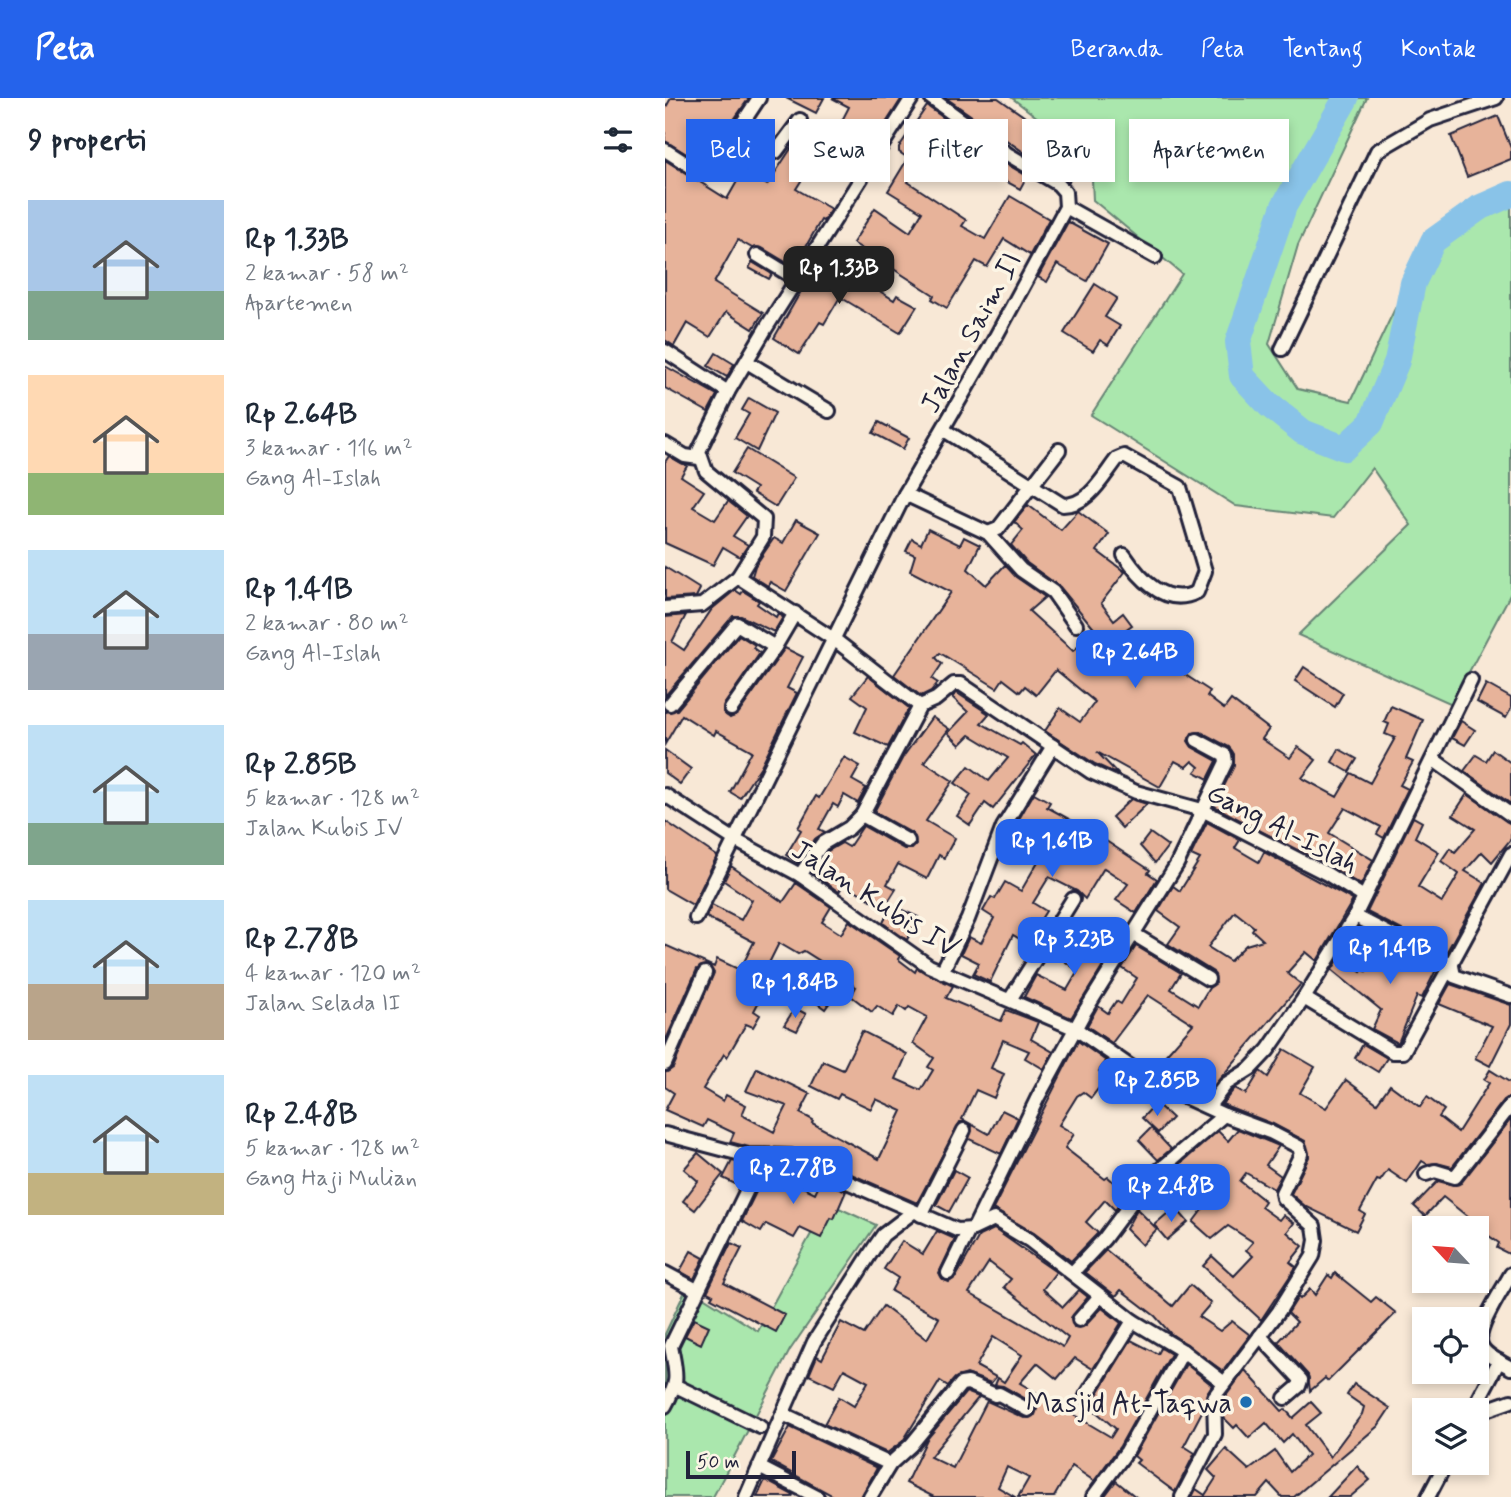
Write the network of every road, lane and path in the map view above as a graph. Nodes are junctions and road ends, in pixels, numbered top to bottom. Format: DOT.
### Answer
graph roads {
  1 [pos="758,98"];
  2 [pos="912,98"];
  3 [pos="931,98"];
  4 [pos="1496,98"];
  5 [pos="745,119"];
  6 [pos="789,135"];
  7 [pos="665,150"];
  8 [pos="775,151"];
  9 [pos="686,162"];
  10 [pos="1066,207"];
  11 [pos="757,256"];
  12 [pos="1155,257"];
  13 [pos="798,280"];
  14 [pos="1282,349"];
  15 [pos="665,351"];
  16 [pos="747,362"];
  17 [pos="728,392"];
  18 [pos="829,411"];
  19 [pos="944,430"];
  20 [pos="665,444"];
  21 [pos="1059,450"];
  22 [pos="699,458"];
  23 [pos="1030,485"];
  24 [pos="905,494"];
  25 [pos="988,533"];
  26 [pos="1124,555"];
  27 [pos="738,577"];
  28 [pos="665,608"];
  29 [pos="795,613"];
  30 [pos="1076,625"];
  31 [pos="835,640"];
  32 [pos="775,647"];
  33 [pos="1471,680"];
  34 [pos="670,704"];
  35 [pos="920,706"];
  36 [pos="731,709"];
  37 [pos="1197,740"];
  38 [pos="1053,746"];
  39 [pos="1434,760"];
  40 [pos="665,795"];
  41 [pos="1202,810"];
  42 [pos="862,815"];
  43 [pos="1511,815"];
  44 [pos="734,840"];
  45 [pos="908,841"];
  46 [pos="1511,855"];
  47 [pos="800,875"];
  48 [pos="1364,897"];
  49 [pos="1073,899"];
  50 [pos="1355,916"];
  51 [pos="695,918"];
  52 [pos="1135,935"];
  53 [pos="1452,966"];
  54 [pos="942,972"];
  55 [pos="705,973"];
  56 [pos="1208,979"];
  57 [pos="1511,996"];
  58 [pos="1011,998"];
  59 [pos="1304,998"];
  60 [pos="1076,1029"];
  61 [pos="665,1064"];
  62 [pos="1511,1105"];
  63 [pos="1208,1107"];
  64 [pos="1224,1115"];
  65 [pos="964,1130"];
  66 [pos="665,1134"];
  67 [pos="763,1157"];
  68 [pos="1426,1174"];
  69 [pos="917,1213"];
  70 [pos="971,1229"];
  71 [pos="665,1273"];
  72 [pos="948,1273"];
  73 [pos="1072,1273"];
  74 [pos="1511,1274"];
  75 [pos="697,1290"];
  76 [pos="1100,1296"];
  77 [pos="1079,1320"];
  78 [pos="1133,1321"];
  79 [pos="1260,1336"];
  80 [pos="1183,1351"];
  81 [pos="1505,1365"];
  82 [pos="1223,1382"];
  83 [pos="676,1386"];
  84 [pos="1086,1396"];
  85 [pos="1285,1398"];
  86 [pos="1484,1398"];
  87 [pos="1511,1401"];
  88 [pos="665,1406"];
  89 [pos="1489,1408"];
  90 [pos="1028,1410"];
  91 [pos="783,1414"];
  92 [pos="760,1427"];
  93 [pos="890,1464"];
  94 [pos="759,1467"];
  95 [pos="1440,1475"];
  96 [pos="745,1497"];
  97 [pos="817,1497"];
  98 [pos="870,1497"];
  99 [pos="1093,1497"];
  100 [pos="1182,1497"];
  101 [pos="1428,1497"];
  1 -- 5 [label="street"];
  2 -- 13 [label="street"];
  3 -- 10 [label="street"];
  4 -- 14 [label="street"];
  6 -- 8 [label="street"];
  7 -- 9 [label="street"];
  10 -- 12 [label="street"];
  10 -- 19 [label="street, Jalan Saim II"];
  11 -- 13 [label="street"];
  13 -- 16 [label="street"];
  15 -- 17 [label="street"];
  16 -- 17 [label="street"];
  16 -- 18 [label="street"];
  17 -- 22 [label="street"];
  19 -- 23 [label="street"];
  19 -- 24 [label="street, Jalan Saim II"];
  20 -- 22 [label="street"];
  21 -- 23 [label="street"];
  22 -- 27 [label="street"];
  23 -- 25 [label="street"];
  23 -- 26 [label="street"];
  24 -- 25 [label="street"];
  24 -- 31 [label="street, Jalan Saim II"];
  25 -- 30 [label="street"];
  27 -- 28 [label="street"];
  27 -- 29 [label="street"];
  29 -- 31 [label="street"];
  29 -- 32 [label="street"];
  31 -- 35 [label="street"];
  31 -- 44 [label="street, Jalan Saim II"];
  32 -- 34 [label="street"];
  32 -- 36 [label="street"];
  33 -- 39 [label="street"];
  35 -- 38 [label="street, Gang Al-Islah"];
  35 -- 42 [label="street"];
  37 -- 41 [label="street"];
  38 -- 41 [label="street, Gang Al-Islah"];
  38 -- 54 [label="street"];
  39 -- 43 [label="street"];
  39 -- 48 [label="street"];
  40 -- 44 [label="street, Jalan Kubis IV"];
  41 -- 48 [label="street, Gang Al-Islah"];
  41 -- 52 [label="street"];
  42 -- 45 [label="street"];
  42 -- 47 [label="street"];
  44 -- 47 [label="street, Jalan Kubis IV"];
  44 -- 51 [label="street, Jalan Saim II"];
  46 -- 53 [label="street"];
  47 -- 54 [label="street, Jalan Kubis IV"];
  48 -- 50 [label="street, Gang Al-Islah"];
  49 -- 58 [label="street"];
  50 -- 53 [label="street"];
  50 -- 59 [label="street, Gang Al-Islah"];
  52 -- 56 [label="street"];
  52 -- 60 [label="street"];
  53 -- 57 [label="street"];
  53 -- 59 [label="street"];
  54 -- 58 [label="street, Jalan Kubis IV"];
  55 -- 61 [label="street"];
  58 -- 60 [label="street, Jalan Kubis IV"];
  59 -- 63 [label="street, Gang Al-Islah"];
  60 -- 63 [label="street, Jalan Kubis IV"];
  60 -- 70 [label="street"];
  62 -- 68 [label="street"];
  63 -- 64 [label="street, Jalan Kubis IV"];
  64 -- 73 [label="street"];
  64 -- 79 [label="street, Jalan Kubis IV"];
  65 -- 69 [label="street"];
  66 -- 67 [label="street"];
  67 -- 69 [label="street"];
  67 -- 75 [label="street"];
  69 -- 70 [label="street"];
  69 -- 91 [label="street"];
  70 -- 72 [label="street"];
  70 -- 73 [label="street"];
  71 -- 75 [label="street"];
  73 -- 76 [label="street"];
  74 -- 81 [label="street"];
  75 -- 83 [label="street"];
  76 -- 77 [label="street"];
  76 -- 78 [label="street"];
  78 -- 80 [label="street"];
  78 -- 84 [label="street"];
  79 -- 82 [label="street, Jalan Kubis IV"];
  79 -- 85 [label="street"];
  80 -- 82 [label="street"];
  80 -- 99 [label="street"];
  81 -- 86 [label="street"];
  82 -- 100 [label="street"];
  83 -- 88 [label="street"];
  83 -- 92 [label="street"];
  87 -- 89 [label="street"];
  90 -- 93 [label="street"];
  91 -- 93 [label="street"];
  91 -- 94 [label="street"];
  93 -- 98 [label="street"];
  94 -- 96 [label="street"];
  94 -- 97 [label="street"];
  95 -- 101 [label="street"];
}
